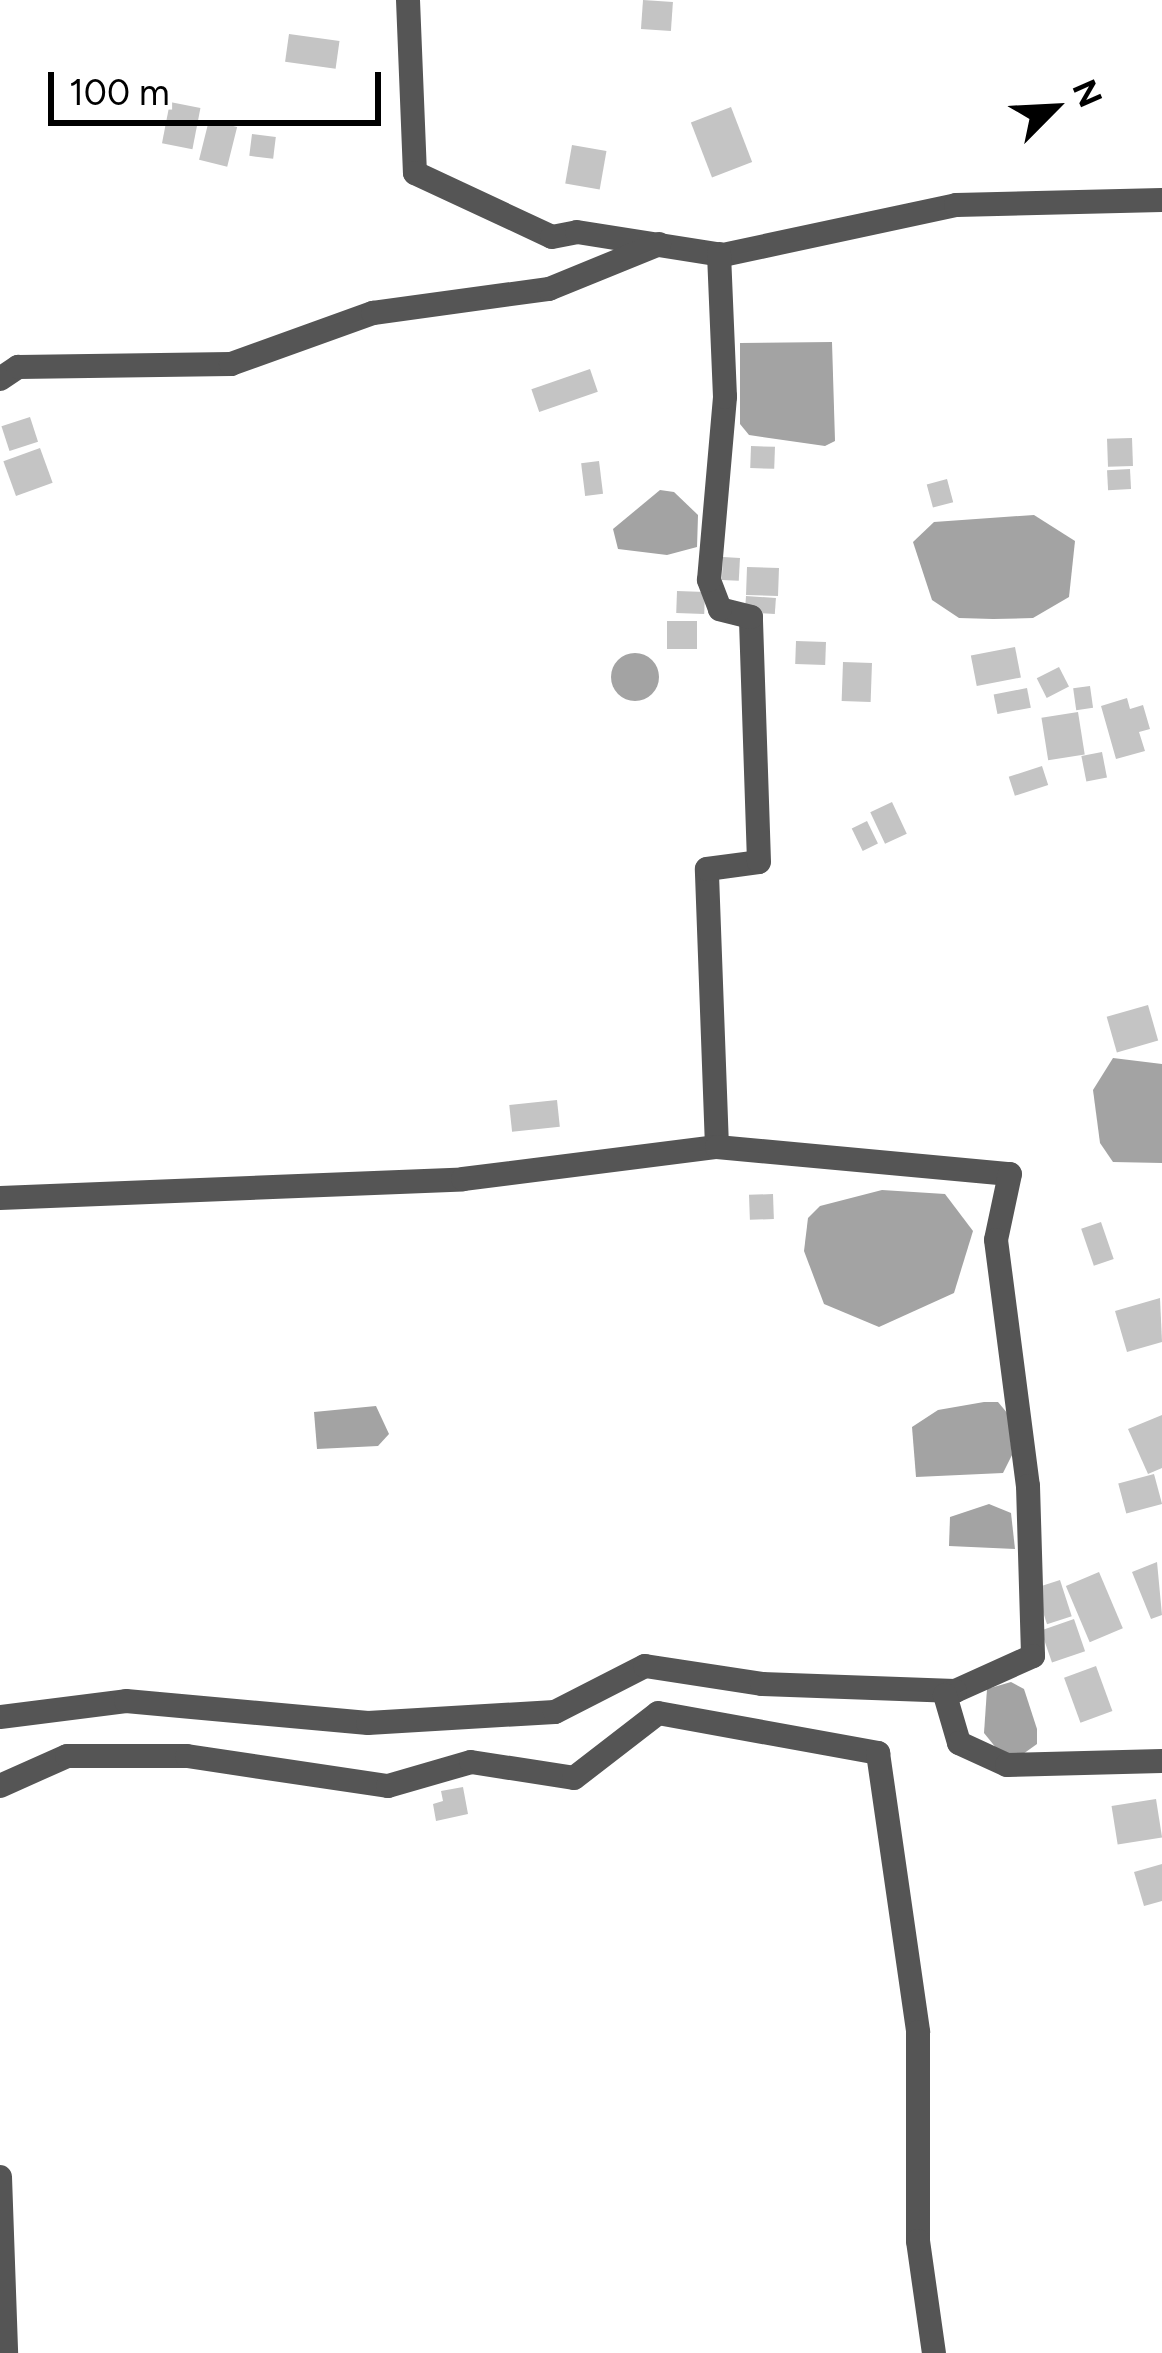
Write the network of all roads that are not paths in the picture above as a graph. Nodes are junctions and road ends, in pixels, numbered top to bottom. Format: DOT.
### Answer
graph roads {
  1 [pos="408,0"];
  2 [pos="1162,200"];
  3 [pos="661,243"];
  4 [pos="719,254"];
  5 [pos="0,379"];
  6 [pos="717,1147"];
  7 [pos="0,1198"];
  8 [pos="955,1691"];
  9 [pos="0,1717"];
  10 [pos="1162,1761"];
  11 [pos="0,1786"];
  12 [pos="0,2176"];
  13 [pos="6,2353"];
  14 [pos="934,2353"];
  1 -- 3 [label="street"];
  2 -- 4 [label="street"];
  3 -- 4 [label="street"];
  3 -- 5 [label="street"];
  4 -- 6 [label="street"];
  6 -- 7 [label="street"];
  6 -- 8 [label="street"];
  8 -- 9 [label="street"];
  8 -- 10 [label="street"];
  11 -- 14 [label="street"];
  12 -- 13 [label="street"];
}
